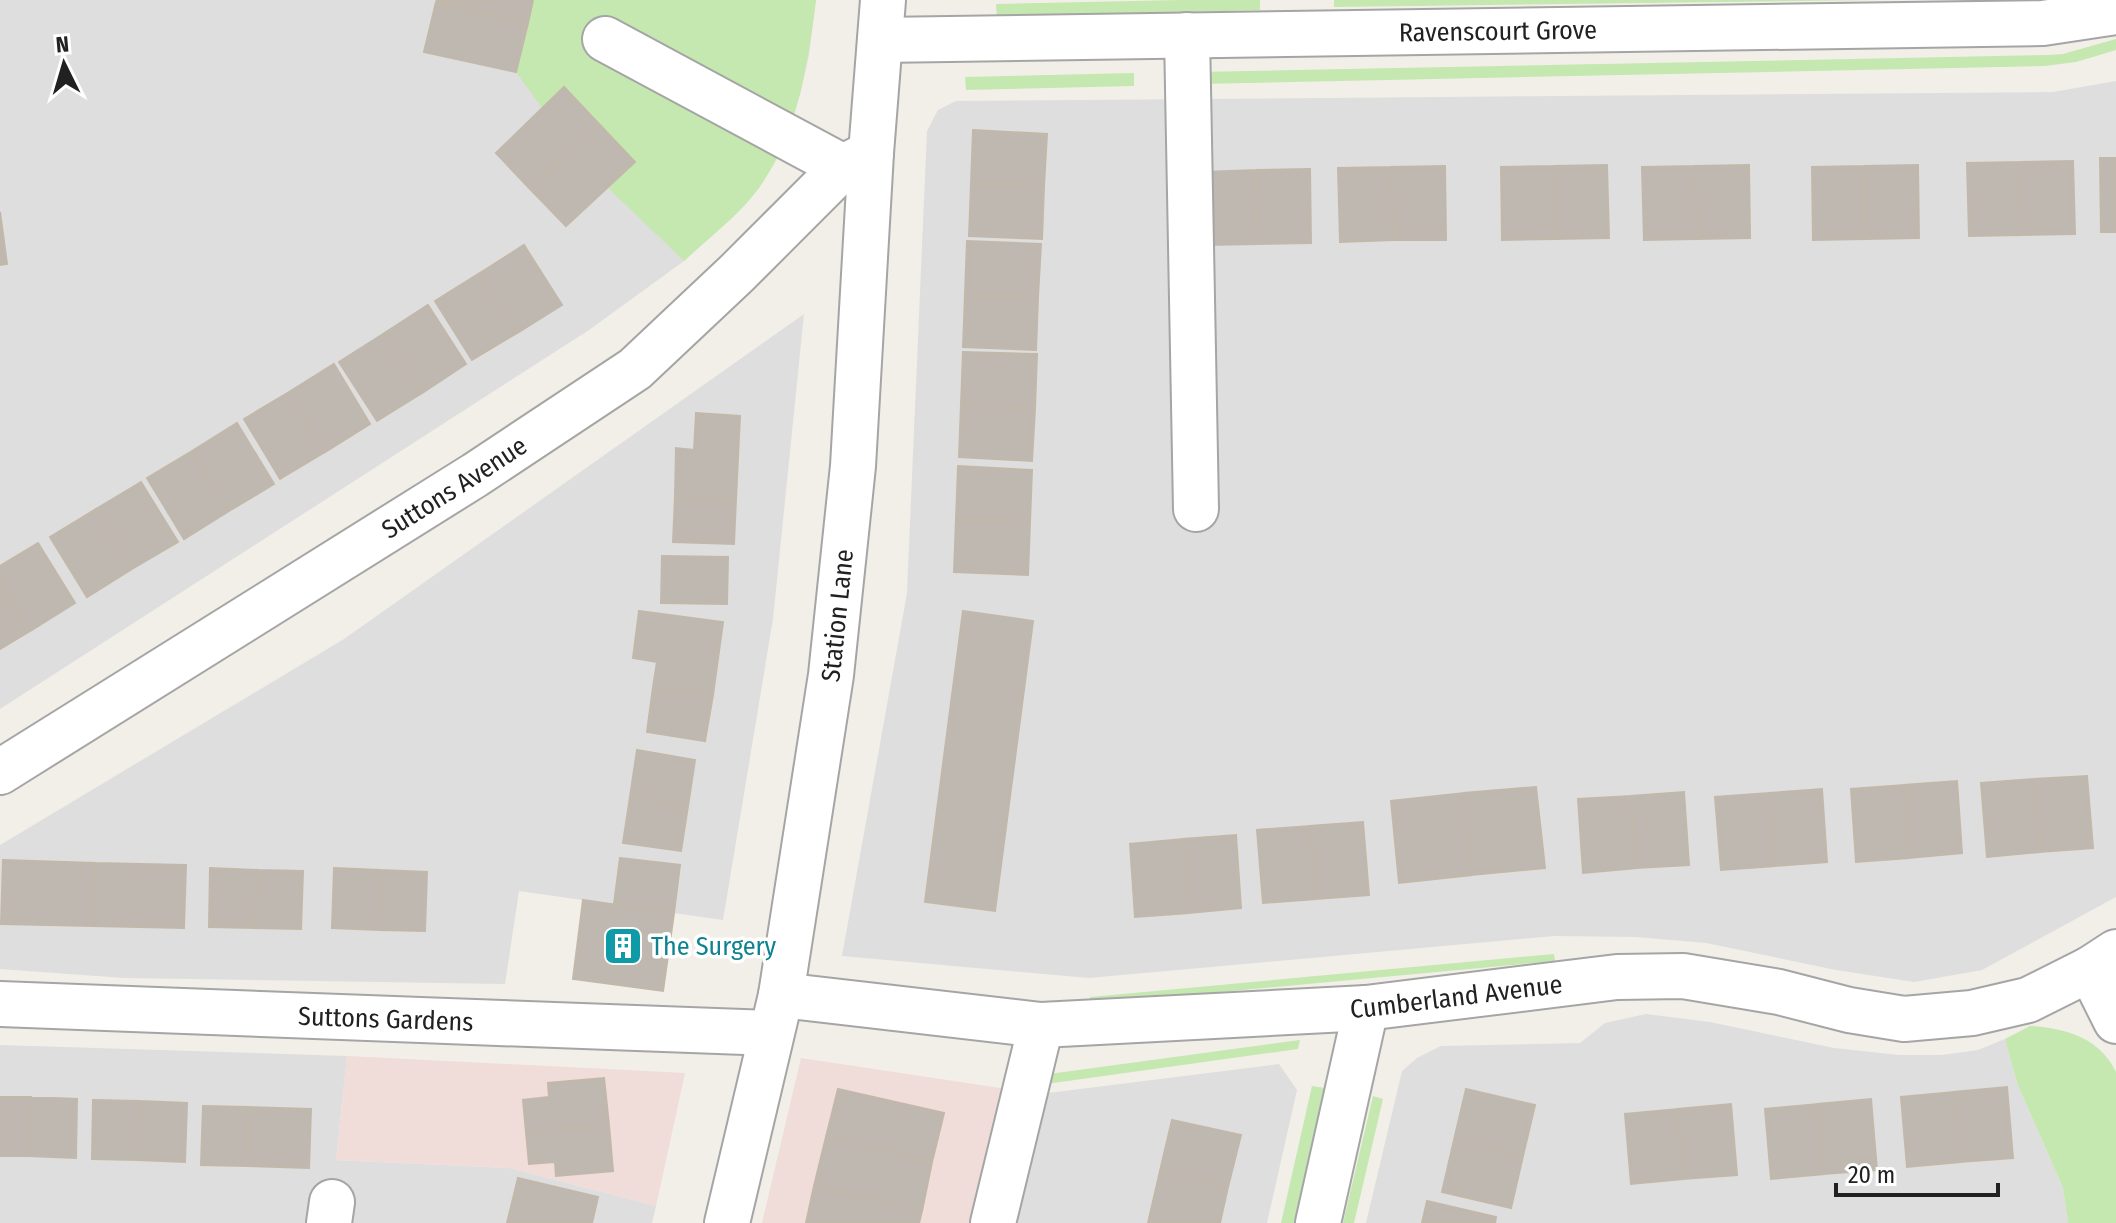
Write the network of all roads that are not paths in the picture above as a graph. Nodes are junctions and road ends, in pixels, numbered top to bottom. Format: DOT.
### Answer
graph roads {
  1 [pos="2043,12"];
  2 [pos="2116,12"];
  3 [pos="1301,17"];
  4 [pos="882,20"];
  5 [pos="1187,35"];
  6 [pos="605,39"];
  7 [pos="857,160"];
  8 [pos="1196,509"];
  9 [pos="0,772"];
  10 [pos="2103,960"];
  11 [pos="0,1004"];
  12 [pos="1366,1008"];
  13 [pos="776,1014"];
  14 [pos="2116,1021"];
  15 [pos="1041,1025"];
  16 [pos="727,1223"];
  17 [pos="993,1223"];
  18 [pos="1318,1223"];
  1 -- 2 [label="street, Ravenscourt Grove"];
  1 -- 3 [label="street, Ravenscourt Grove"];
  3 -- 5 [label="street, Ravenscourt Grove"];
  4 -- 5 [label="street, Ravenscourt Grove"];
  4 -- 7 [label="street, Station Lane"];
  5 -- 8 [label="street"];
  6 -- 7 [label="street"];
  7 -- 9 [label="street, Suttons Avenue"];
  7 -- 13 [label="street, Station Lane"];
  10 -- 12 [label="street, Cumberland Avenue"];
  10 -- 14 [label="street"];
  11 -- 13 [label="street, Suttons Gardens"];
  12 -- 15 [label="street, Cumberland Avenue"];
  12 -- 18 [label="street"];
  13 -- 15 [label="street, Cumberland Avenue"];
  13 -- 16 [label="street, Station Lane"];
  15 -- 17 [label="street"];
}
